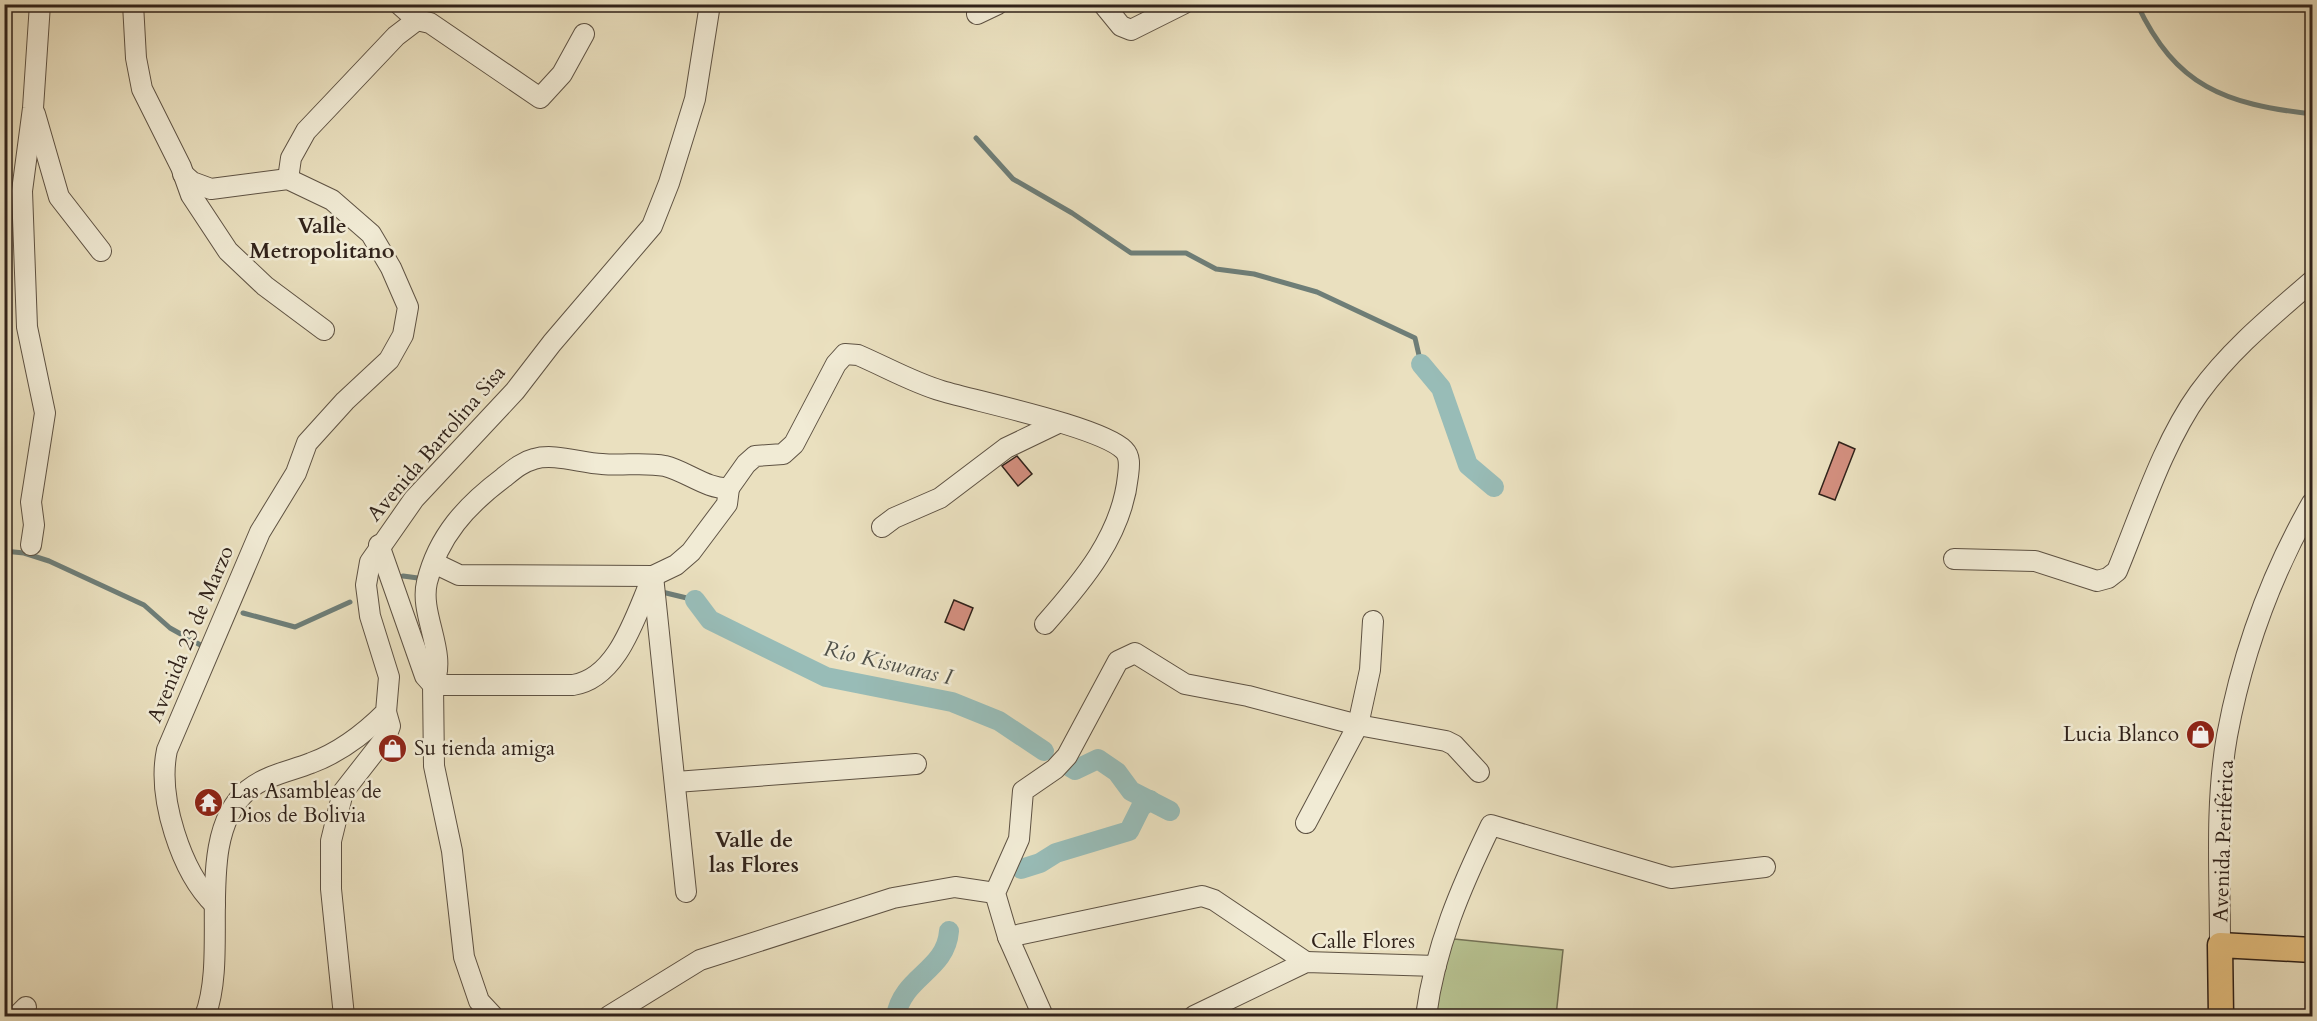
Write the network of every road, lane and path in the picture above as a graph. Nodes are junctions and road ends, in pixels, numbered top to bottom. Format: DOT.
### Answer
graph roads {
  1 [pos="40,4"];
  2 [pos="133,4"];
  3 [pos="399,4"];
  4 [pos="710,4"];
  5 [pos="998,4"];
  6 [pos="1103,4"];
  7 [pos="1183,4"];
  8 [pos="977,14"];
  9 [pos="417,20"];
  10 [pos="584,34"];
  11 [pos="33,108"];
  12 [pos="183,174"];
  13 [pos="288,179"];
  14 [pos="101,251"];
  15 [pos="2313,280"];
  16 [pos="324,330"];
  17 [pos="1058,423"];
  18 [pos="729,488"];
  19 [pos="2313,503"];
  20 [pos="882,527"];
  21 [pos="31,545"];
  22 [pos="379,546"];
  23 [pos="1954,559"];
  24 [pos="434,563"];
  25 [pos="653,576"];
  26 [pos="1373,621"];
  27 [pos="1045,624"];
  28 [pos="433,685"];
  29 [pos="386,712"];
  30 [pos="1358,725"];
  31 [pos="916,764"];
  32 [pos="1479,771"];
  33 [pos="676,782"];
  34 [pos="1306,823"];
  35 [pos="1765,867"];
  36 [pos="686,892"];
  37 [pos="995,893"];
  38 [pos="216,905"];
  39 [pos="1008,937"];
  40 [pos="2220,945"];
  41 [pos="2313,950"];
  42 [pos="1306,962"];
  43 [pos="1436,966"];
  44 [pos="205,1017"];
  45 [pos="344,1017"];
  46 [pos="493,1017"];
  47 [pos="609,1017"];
  48 [pos="1043,1017"];
  49 [pos="1194,1017"];
  50 [pos="1426,1017"];
  51 [pos="2221,1017"];
  1 -- 11 [label="street"];
  2 -- 12 [label="street"];
  3 -- 9 [label="street"];
  4 -- 22 [label="street, Avenida Bartolina Sisa"];
  5 -- 8 [label="street"];
  6 -- 7 [label="street"];
  9 -- 10 [label="street"];
  9 -- 13 [label="street"];
  11 -- 14 [label="street"];
  11 -- 21 [label="street"];
  12 -- 13 [label="street"];
  12 -- 16 [label="street"];
  13 -- 38 [label="street, Avenida 23 de Marzo"];
  15 -- 23 [label="street"];
  17 -- 18 [label="street"];
  17 -- 20 [label="street"];
  17 -- 27 [label="street"];
  18 -- 24 [label="street"];
  18 -- 25 [label="street"];
  19 -- 40 [label="street, Avenida Periférica"];
  22 -- 28 [label="street"];
  22 -- 29 [label="street, Avenida Bartolina Sisa"];
  24 -- 25 [label="street"];
  24 -- 28 [label="street"];
  25 -- 28 [label="street"];
  25 -- 33 [label="street"];
  26 -- 30 [label="street"];
  28 -- 46 [label="street"];
  29 -- 38 [label="street"];
  29 -- 45 [label="street, Avenida Bartolina Sisa"];
  30 -- 32 [label="street"];
  30 -- 34 [label="street"];
  30 -- 37 [label="street"];
  31 -- 33 [label="street"];
  33 -- 36 [label="street"];
  35 -- 43 [label="street"];
  37 -- 39 [label="street"];
  37 -- 47 [label="street"];
  38 -- 44 [label="street"];
  39 -- 42 [label="street"];
  39 -- 48 [label="street"];
  40 -- 41 [label="main road"];
  40 -- 51 [label="main road, Avenida Periférica"];
  42 -- 43 [label="street, Calle Flores"];
  42 -- 49 [label="street, Calle Flores"];
  43 -- 50 [label="street"];
}
